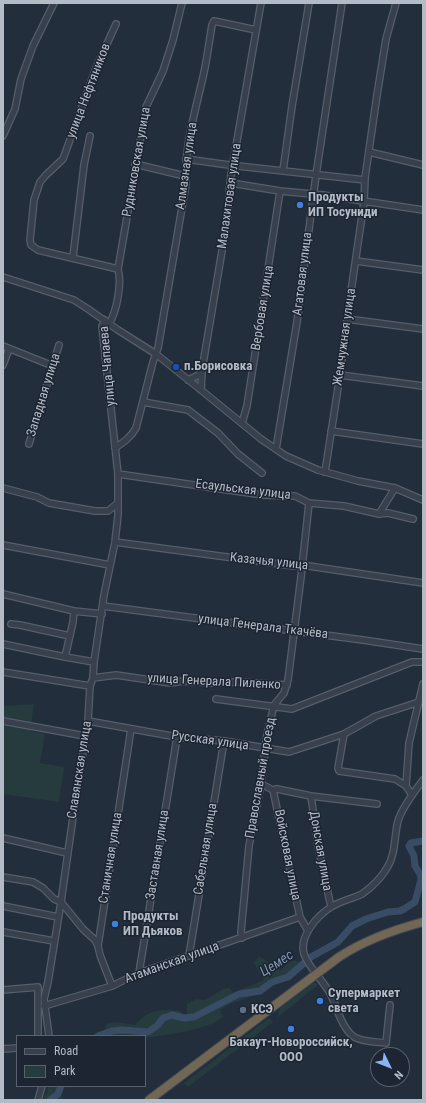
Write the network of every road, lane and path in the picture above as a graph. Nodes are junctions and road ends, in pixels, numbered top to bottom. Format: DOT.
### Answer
graph roads {
  1 [pos="54,3"];
  2 [pos="182,3"];
  3 [pos="261,3"];
  4 [pos="309,3"];
  5 [pos="342,3"];
  6 [pos="396,3"];
  7 [pos="116,24"];
  8 [pos="256,30"];
  9 [pos="3,135"];
  10 [pos="90,136"];
  11 [pos="369,152"];
  12 [pos="186,159"];
  13 [pos="135,164"];
  14 [pos="423,165"];
  15 [pos="233,166"];
  16 [pos="283,171"];
  17 [pos="316,175"];
  18 [pos="185,176"];
  19 [pos="365,180"];
  20 [pos="231,183"];
  21 [pos="280,191"];
  22 [pos="313,195"];
  23 [pos="364,202"];
  24 [pos="423,210"];
  25 [pos="72,257"];
  26 [pos="356,261"];
  27 [pos="118,269"];
  28 [pos="423,270"];
  29 [pos="3,277"];
  30 [pos="347,319"];
  31 [pos="107,322"];
  32 [pos="423,329"];
  33 [pos="59,345"];
  34 [pos="6,348"];
  35 [pos="156,354"];
  36 [pos="3,365"];
  37 [pos="53,366"];
  38 [pos="202,370"];
  39 [pos="340,375"];
  40 [pos="188,380"];
  41 [pos="423,386"];
  42 [pos="201,390"];
  43 [pos="143,402"];
  44 [pos="242,423"];
  45 [pos="332,431"];
  46 [pos="29,444"];
  47 [pos="423,444"];
  48 [pos="115,448"];
  49 [pos="276,449"];
  50 [pos="325,472"];
  51 [pos="262,473"];
  52 [pos="118,474"];
  53 [pos="3,488"];
  54 [pos="395,488"];
  55 [pos="423,500"];
  56 [pos="118,503"];
  57 [pos="309,503"];
  58 [pos="379,514"];
  59 [pos="413,519"];
  60 [pos="115,542"];
  61 [pos="3,545"];
  62 [pos="110,565"];
  63 [pos="302,565"];
  64 [pos="423,583"];
  65 [pos="3,594"];
  66 [pos="103,606"];
  67 [pos="74,611"];
  68 [pos="102,614"];
  69 [pos="11,624"];
  70 [pos="293,630"];
  71 [pos="70,636"];
  72 [pos="3,644"];
  73 [pos="423,649"];
  74 [pos="65,657"];
  75 [pos="94,662"];
  76 [pos="423,662"];
  77 [pos="3,672"];
  78 [pos="93,678"];
  79 [pos="423,684"];
  80 [pos="287,685"];
  81 [pos="90,686"];
  82 [pos="216,699"];
  83 [pos="419,702"];
  84 [pos="274,705"];
  85 [pos="3,721"];
  86 [pos="88,721"];
  87 [pos="131,729"];
  88 [pos="344,734"];
  89 [pos="85,736"];
  90 [pos="178,737"];
  91 [pos="224,741"];
  92 [pos="266,749"];
  93 [pos="423,780"];
  94 [pos="261,784"];
  95 [pos="406,786"];
  96 [pos="274,790"];
  97 [pos="412,795"];
  98 [pos="310,796"];
  99 [pos="377,804"];
  100 [pos="3,838"];
  101 [pos="67,853"];
  102 [pos="3,877"];
  103 [pos="61,902"];
  104 [pos="3,906"];
  105 [pos="331,907"];
  106 [pos="58,917"];
  107 [pos="300,917"];
  108 [pos="423,922"];
  109 [pos="308,931"];
  110 [pos="3,932"];
  111 [pos="242,938"];
  112 [pos="54,941"];
  113 [pos="98,946"];
  114 [pos="189,956"];
  115 [pos="139,973"];
  116 [pos="316,973"];
  117 [pos="112,986"];
  118 [pos="3,990"];
  119 [pos="390,1005"];
  120 [pos="44,1006"];
  121 [pos="38,1035"];
  122 [pos="49,1035"];
  123 [pos="16,1048"];
  124 [pos="3,1049"];
  125 [pos="42,1087"];
  126 [pos="39,1099"];
  127 [pos="149,1100"];
  1 -- 9 [label="street"];
  2 -- 13 [label="street, Рудниковская улица"];
  3 -- 8 [label="street, Малахитовая улица"];
  4 -- 16 [label="street"];
  5 -- 17 [label="street, Агатовая улица"];
  6 -- 11 [label="street, Жемчужная улица"];
  7 -- 25 [label="street, улица Нефтяников"];
  8 -- 12 [label="street, Алмазная улица"];
  8 -- 15 [label="street, Малахитовая улица"];
  10 -- 25 [label="street, улица Нефтяников"];
  11 -- 14 [label="street"];
  11 -- 19 [label="street, Жемчужная улица"];
  12 -- 15 [label="street"];
  12 -- 18 [label="street, Алмазная улица"];
  13 -- 18 [label="street"];
  13 -- 27 [label="street, Рудниковская улица"];
  15 -- 16 [label="street"];
  15 -- 20 [label="street, Малахитовая улица"];
  16 -- 17 [label="street"];
  17 -- 19 [label="street"];
  17 -- 22 [label="street, Агатовая улица"];
  18 -- 35 [label="street, Алмазная улица"];
  19 -- 23 [label="street, Жемчужная улица"];
  20 -- 21 [label="street"];
  20 -- 38 [label="street, Малахитовая улица"];
  21 -- 22 [label="street"];
  21 -- 44 [label="street, Вербовая улица"];
  22 -- 23 [label="street"];
  22 -- 49 [label="street, Агатовая улица"];
  23 -- 24 [label="street"];
  23 -- 26 [label="street, Жемчужная улица"];
  25 -- 27 [label="street"];
  26 -- 28 [label="street"];
  26 -- 30 [label="street, Жемчужная улица"];
  27 -- 31 [label="street, Рудниковская улица"];
  29 -- 31 [label="street, улица Чапаева"];
  30 -- 32 [label="street"];
  30 -- 39 [label="street, Жемчужная улица"];
  31 -- 35 [label="street"];
  31 -- 48 [label="street, улица Чапаева"];
  33 -- 37 [label="street, Западная улица"];
  34 -- 36 [label="street"];
  34 -- 37 [label="street"];
  35 -- 40 [label="street"];
  35 -- 43 [label="street, Алмазная улица"];
  37 -- 46 [label="street, Западная улица"];
  38 -- 40 [label="street"];
  38 -- 42 [label="street, Малахитовая улица"];
  39 -- 41 [label="street"];
  39 -- 45 [label="street, Жемчужная улица"];
  40 -- 42 [label="street"];
  42 -- 44 [label="street"];
  43 -- 48 [label="street, Алмазная улица"];
  43 -- 51 [label="street"];
  44 -- 49 [label="street"];
  45 -- 47 [label="street"];
  45 -- 50 [label="street, Жемчужная улица"];
  48 -- 52 [label="street, улица Чапаева"];
  49 -- 50 [label="street"];
  50 -- 54 [label="street"];
  52 -- 56 [label="street, улица Чапаева"];
  52 -- 57 [label="street, Есаульская улица"];
  53 -- 56 [label="street"];
  54 -- 55 [label="street"];
  54 -- 58 [label="street"];
  56 -- 60 [label="street, Славянская улица"];
  57 -- 58 [label="street, Есаульская улица"];
  57 -- 63 [label="street, Православный проезд"];
  58 -- 59 [label="street, Есаульская улица"];
  60 -- 62 [label="street, Славянская улица"];
  60 -- 63 [label="street, Казачья улица"];
  61 -- 62 [label="street"];
  62 -- 66 [label="street, Славянская улица"];
  63 -- 64 [label="street, Казачья улица"];
  63 -- 70 [label="street, Православный проезд"];
  65 -- 67 [label="street"];
  66 -- 68 [label="street, Славянская улица"];
  66 -- 70 [label="street, улица Генерала Ткачёва"];
  67 -- 68 [label="street"];
  67 -- 71 [label="street"];
  68 -- 75 [label="street, Славянская улица"];
  69 -- 71 [label="street"];
  70 -- 73 [label="street, улица Генерала Ткачёва"];
  70 -- 80 [label="street, Православный проезд"];
  71 -- 74 [label="street"];
  72 -- 74 [label="street"];
  74 -- 75 [label="street"];
  75 -- 78 [label="street, Славянская улица"];
  76 -- 84 [label="street, улица Генерала Пиленко"];
  77 -- 81 [label="street"];
  78 -- 80 [label="street, улица Генерала Пиленко"];
  78 -- 81 [label="street, Славянская улица"];
  79 -- 83 [label="street"];
  80 -- 84 [label="street, Православный проезд"];
  81 -- 86 [label="street, Славянская улица"];
  82 -- 84 [label="street, улица Генерала Пиленко"];
  83 -- 88 [label="street, Русская улица"];
  83 -- 95 [label="street"];
  84 -- 92 [label="street, Православный проезд"];
  85 -- 89 [label="street"];
  86 -- 87 [label="street, Русская улица"];
  86 -- 89 [label="street, Славянская улица"];
  87 -- 90 [label="street, Русская улица"];
  87 -- 113 [label="street, Станичная улица"];
  88 -- 92 [label="street, Русская улица"];
  88 -- 95 [label="street"];
  89 -- 101 [label="street, Славянская улица"];
  90 -- 91 [label="street, Русская улица"];
  90 -- 115 [label="street, Заставная улица"];
  91 -- 92 [label="street, Русская улица"];
  91 -- 114 [label="street, Сабельная улица"];
  92 -- 94 [label="street, Православный проезд"];
  93 -- 97 [label="street"];
  94 -- 96 [label="street"];
  94 -- 111 [label="street, Православный проезд"];
  95 -- 97 [label="street"];
  96 -- 98 [label="street"];
  96 -- 107 [label="street, Войсковая улица"];
  97 -- 105 [label="street"];
  98 -- 99 [label="street"];
  98 -- 105 [label="street, Донская улица"];
  100 -- 101 [label="street"];
  101 -- 103 [label="street, Славянская улица"];
  102 -- 103 [label="street"];
  103 -- 106 [label="street, Славянская улица"];
  103 -- 113 [label="street"];
  104 -- 106 [label="street"];
  105 -- 109 [label="street"];
  106 -- 112 [label="street, Славянская улица"];
  107 -- 109 [label="street, Войсковая улица"];
  107 -- 111 [label="street, Атаманская улица"];
  108 -- 116 [label="highway"];
  109 -- 116 [label="street"];
  110 -- 112 [label="street"];
  111 -- 114 [label="street, Атаманская улица"];
  112 -- 120 [label="street, Славянская улица"];
  113 -- 117 [label="street, Станичная улица"];
  114 -- 115 [label="street, Атаманская улица"];
  115 -- 117 [label="street, Атаманская улица"];
  116 -- 119 [label="street"];
  116 -- 127 [label="highway"];
  117 -- 120 [label="street, Атаманская улица"];
  118 -- 121 [label="street"];
  120 -- 122 [label="street, Славянская улица"];
  123 -- 124 [label="street"];
  125 -- 126 [label="street"];
}
